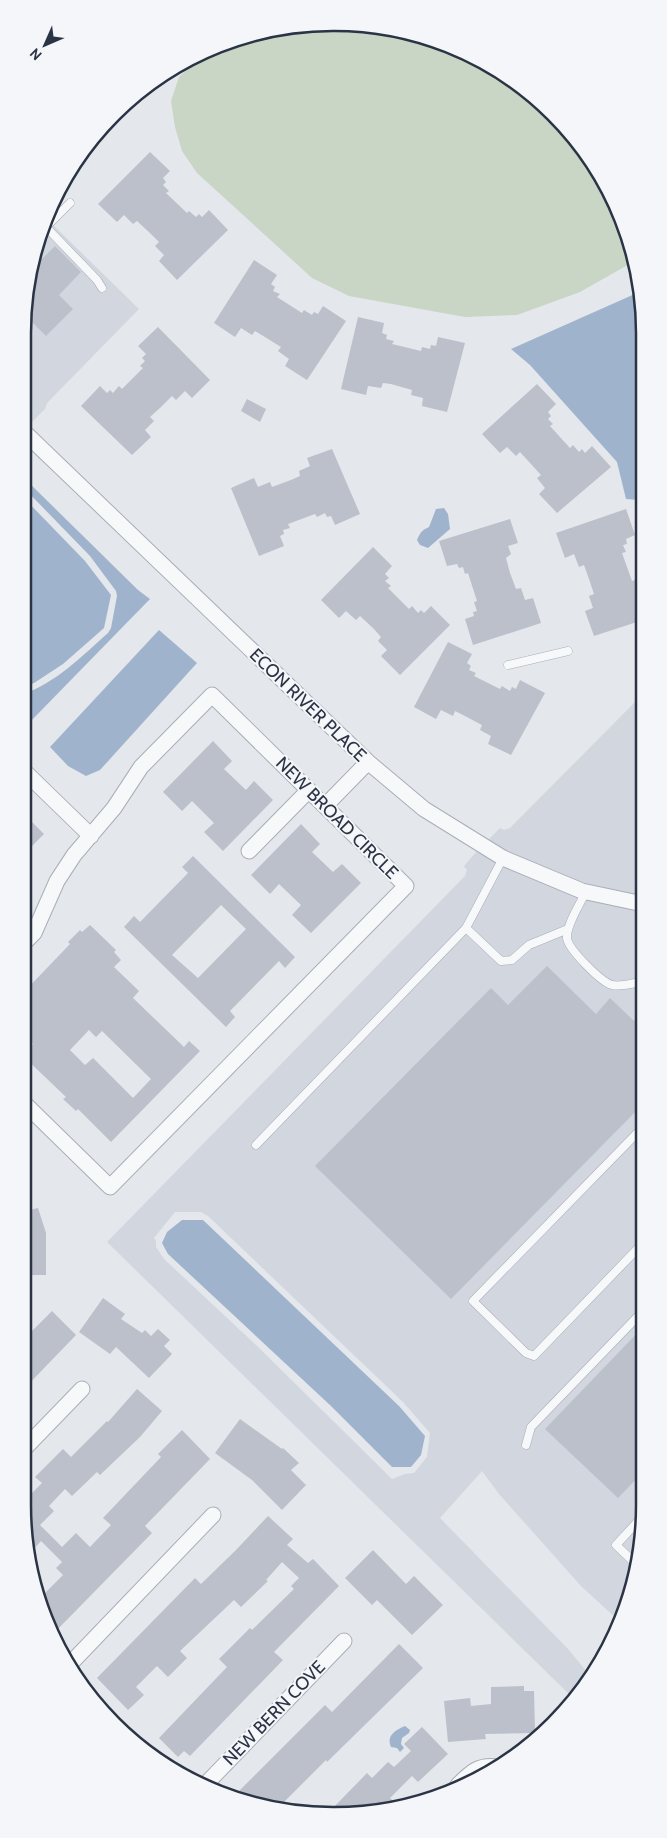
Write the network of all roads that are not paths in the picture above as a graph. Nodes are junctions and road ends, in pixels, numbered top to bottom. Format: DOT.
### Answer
graph roads {
  1 [pos="70,203"];
  2 [pos="53,220"];
  3 [pos="49,230"];
  4 [pos="102,288"];
  5 [pos="31,439"];
  6 [pos="568,651"];
  7 [pos="508,665"];
  8 [pos="368,762"];
  9 [pos="31,778"];
  10 [pos="309,790"];
  11 [pos="326,806"];
  12 [pos="91,836"];
  13 [pos="250,852"];
  14 [pos="503,858"];
  15 [pos="586,892"];
  16 [pos="636,903"];
  17 [pos="466,928"];
  18 [pos="568,929"];
  19 [pos="31,936"];
  20 [pos="636,982"];
  21 [pos="31,1110"];
  22 [pos="636,1134"];
  23 [pos="256,1145"];
  24 [pos="636,1250"];
  25 [pos="636,1318"];
  26 [pos="82,1389"];
  27 [pos="31,1442"];
  28 [pos="526,1445"];
  29 [pos="213,1515"];
  30 [pos="635,1525"];
  31 [pos="631,1559"];
  32 [pos="344,1641"];
  33 [pos="74,1660"];
  34 [pos="485,1766"];
  35 [pos="466,1777"];
  36 [pos="210,1780"];
  1 -- 2 [label="lane"];
  3 -- 4 [label="lane"];
  5 -- 8 [label="street, ECON RIVER PLACE"];
  6 -- 7 [label="lane"];
  8 -- 11 [label="street"];
  8 -- 14 [label="street, ECON RIVER PLACE"];
  9 -- 12 [label="street"];
  10 -- 11 [label="street, NEW BROAD CIRCLE"];
  10 -- 12 [label="street, NEW BROAD CIRCLE"];
  10 -- 13 [label="street"];
  11 -- 21 [label="street, NEW BROAD CIRCLE"];
  12 -- 19 [label="street, NEW BROAD CIRCLE"];
  14 -- 15 [label="street, ECON RIVER PLACE"];
  14 -- 17 [label="lane"];
  15 -- 16 [label="street, ECON RIVER PLACE"];
  15 -- 18 [label="lane"];
  17 -- 18 [label="lane"];
  17 -- 23 [label="lane"];
  18 -- 20 [label="lane"];
  22 -- 24 [label="lane"];
  25 -- 28 [label="lane"];
  26 -- 27 [label="street"];
  29 -- 33 [label="street"];
  30 -- 31 [label="lane"];
  32 -- 36 [label="street, NEW BERN COVE"];
  34 -- 35 [label="street"];
}
